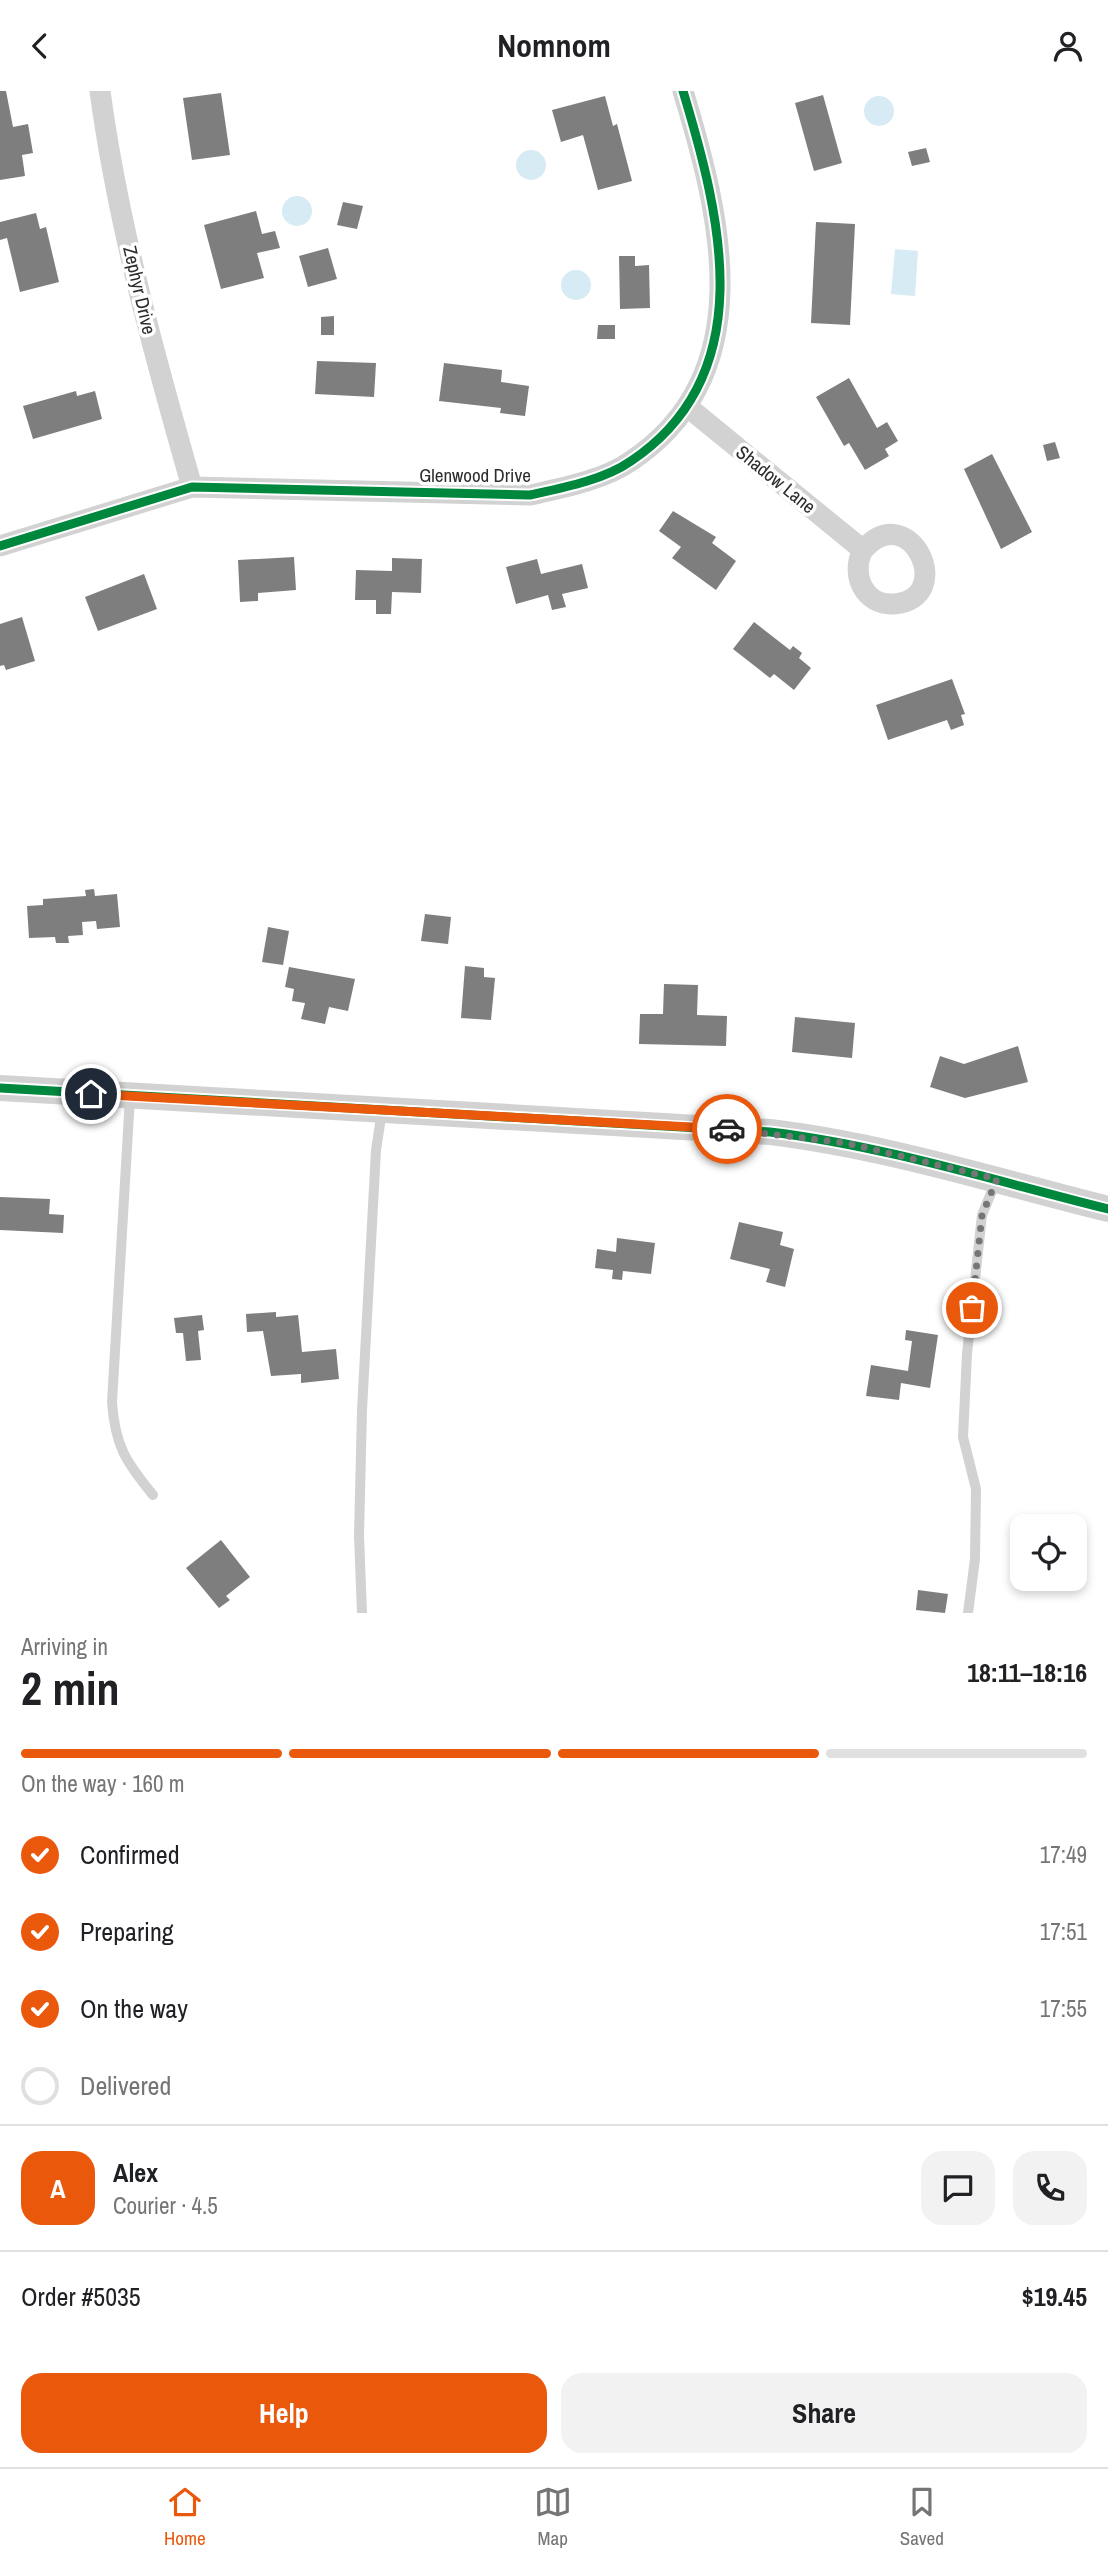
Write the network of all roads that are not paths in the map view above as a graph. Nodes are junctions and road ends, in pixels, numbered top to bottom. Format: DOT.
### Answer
graph roads {
  1 [pos="100,91"];
  2 [pos="683,91"];
  3 [pos="689,408"];
  4 [pos="192,487"];
  5 [pos="0,546"];
  6 [pos="863,550"];
  7 [pos="0,1088"];
  8 [pos="130,1097"];
  9 [pos="382,1111"];
  10 [pos="997,1179"];
  11 [pos="1108,1209"];
  12 [pos="153,1495"];
  13 [pos="362,1613"];
  14 [pos="968,1613"];
  1 -- 4 [label="street, Zephyr Drive"];
  2 -- 3 [label="street, Glenwood Drive"];
  3 -- 4 [label="street, Glenwood Drive"];
  3 -- 6 [label="street, Shadow Lane"];
  4 -- 5 [label="street, Glenwood Drive"];
  7 -- 8 [label="street"];
  8 -- 9 [label="street"];
  8 -- 12 [label="lane"];
  9 -- 10 [label="street"];
  9 -- 13 [label="lane"];
  10 -- 11 [label="street"];
  10 -- 14 [label="lane"];
}
